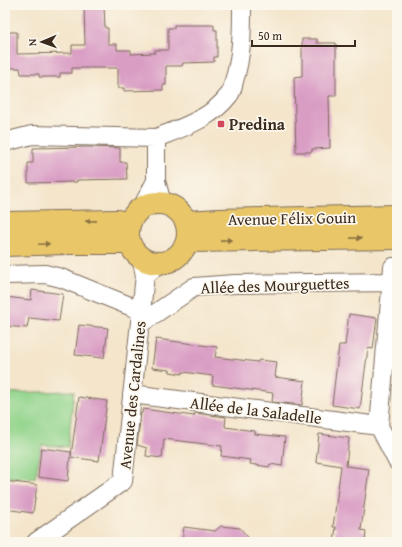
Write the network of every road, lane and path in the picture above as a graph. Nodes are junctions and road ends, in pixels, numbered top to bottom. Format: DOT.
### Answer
graph roads {
  1 [pos="242,5"];
  2 [pos="156,138"];
  3 [pos="5,142"];
  4 [pos="397,216"];
  5 [pos="5,223"];
  6 [pos="187,231"];
  7 [pos="397,238"];
  8 [pos="144,239"];
  9 [pos="5,245"];
  10 [pos="5,275"];
  11 [pos="394,277"];
  12 [pos="141,317"];
  13 [pos="132,394"];
  14 [pos="379,426"];
  15 [pos="397,461"];
  16 [pos="36,542"];
  1 -- 2 [label="street"];
  2 -- 3 [label="street"];
  2 -- 8 [label="street, Avenue des Cardalines"];
  4 -- 6 [label="main road, Avenue Félix Gouin"];
  8 -- 5 [label="main road, one-way"];
  6 -- 7 [label="main road, Avenue Félix Gouin, one-way"];
  6 -- 8 [label="main road"];
  6 -- 8 [label="main road"];
  9 -- 8 [label="main road, one-way"];
  8 -- 12 [label="street, Avenue des Cardalines"];
  10 -- 12 [label="street"];
  11 -- 12 [label="street, Allée des Mourguettes"];
  11 -- 14 [label="street"];
  12 -- 13 [label="street, Avenue des Cardalines"];
  13 -- 14 [label="street, Allée de la Saladelle"];
  13 -- 16 [label="street, Avenue des Cardalines"];
  14 -- 15 [label="street"];
}
